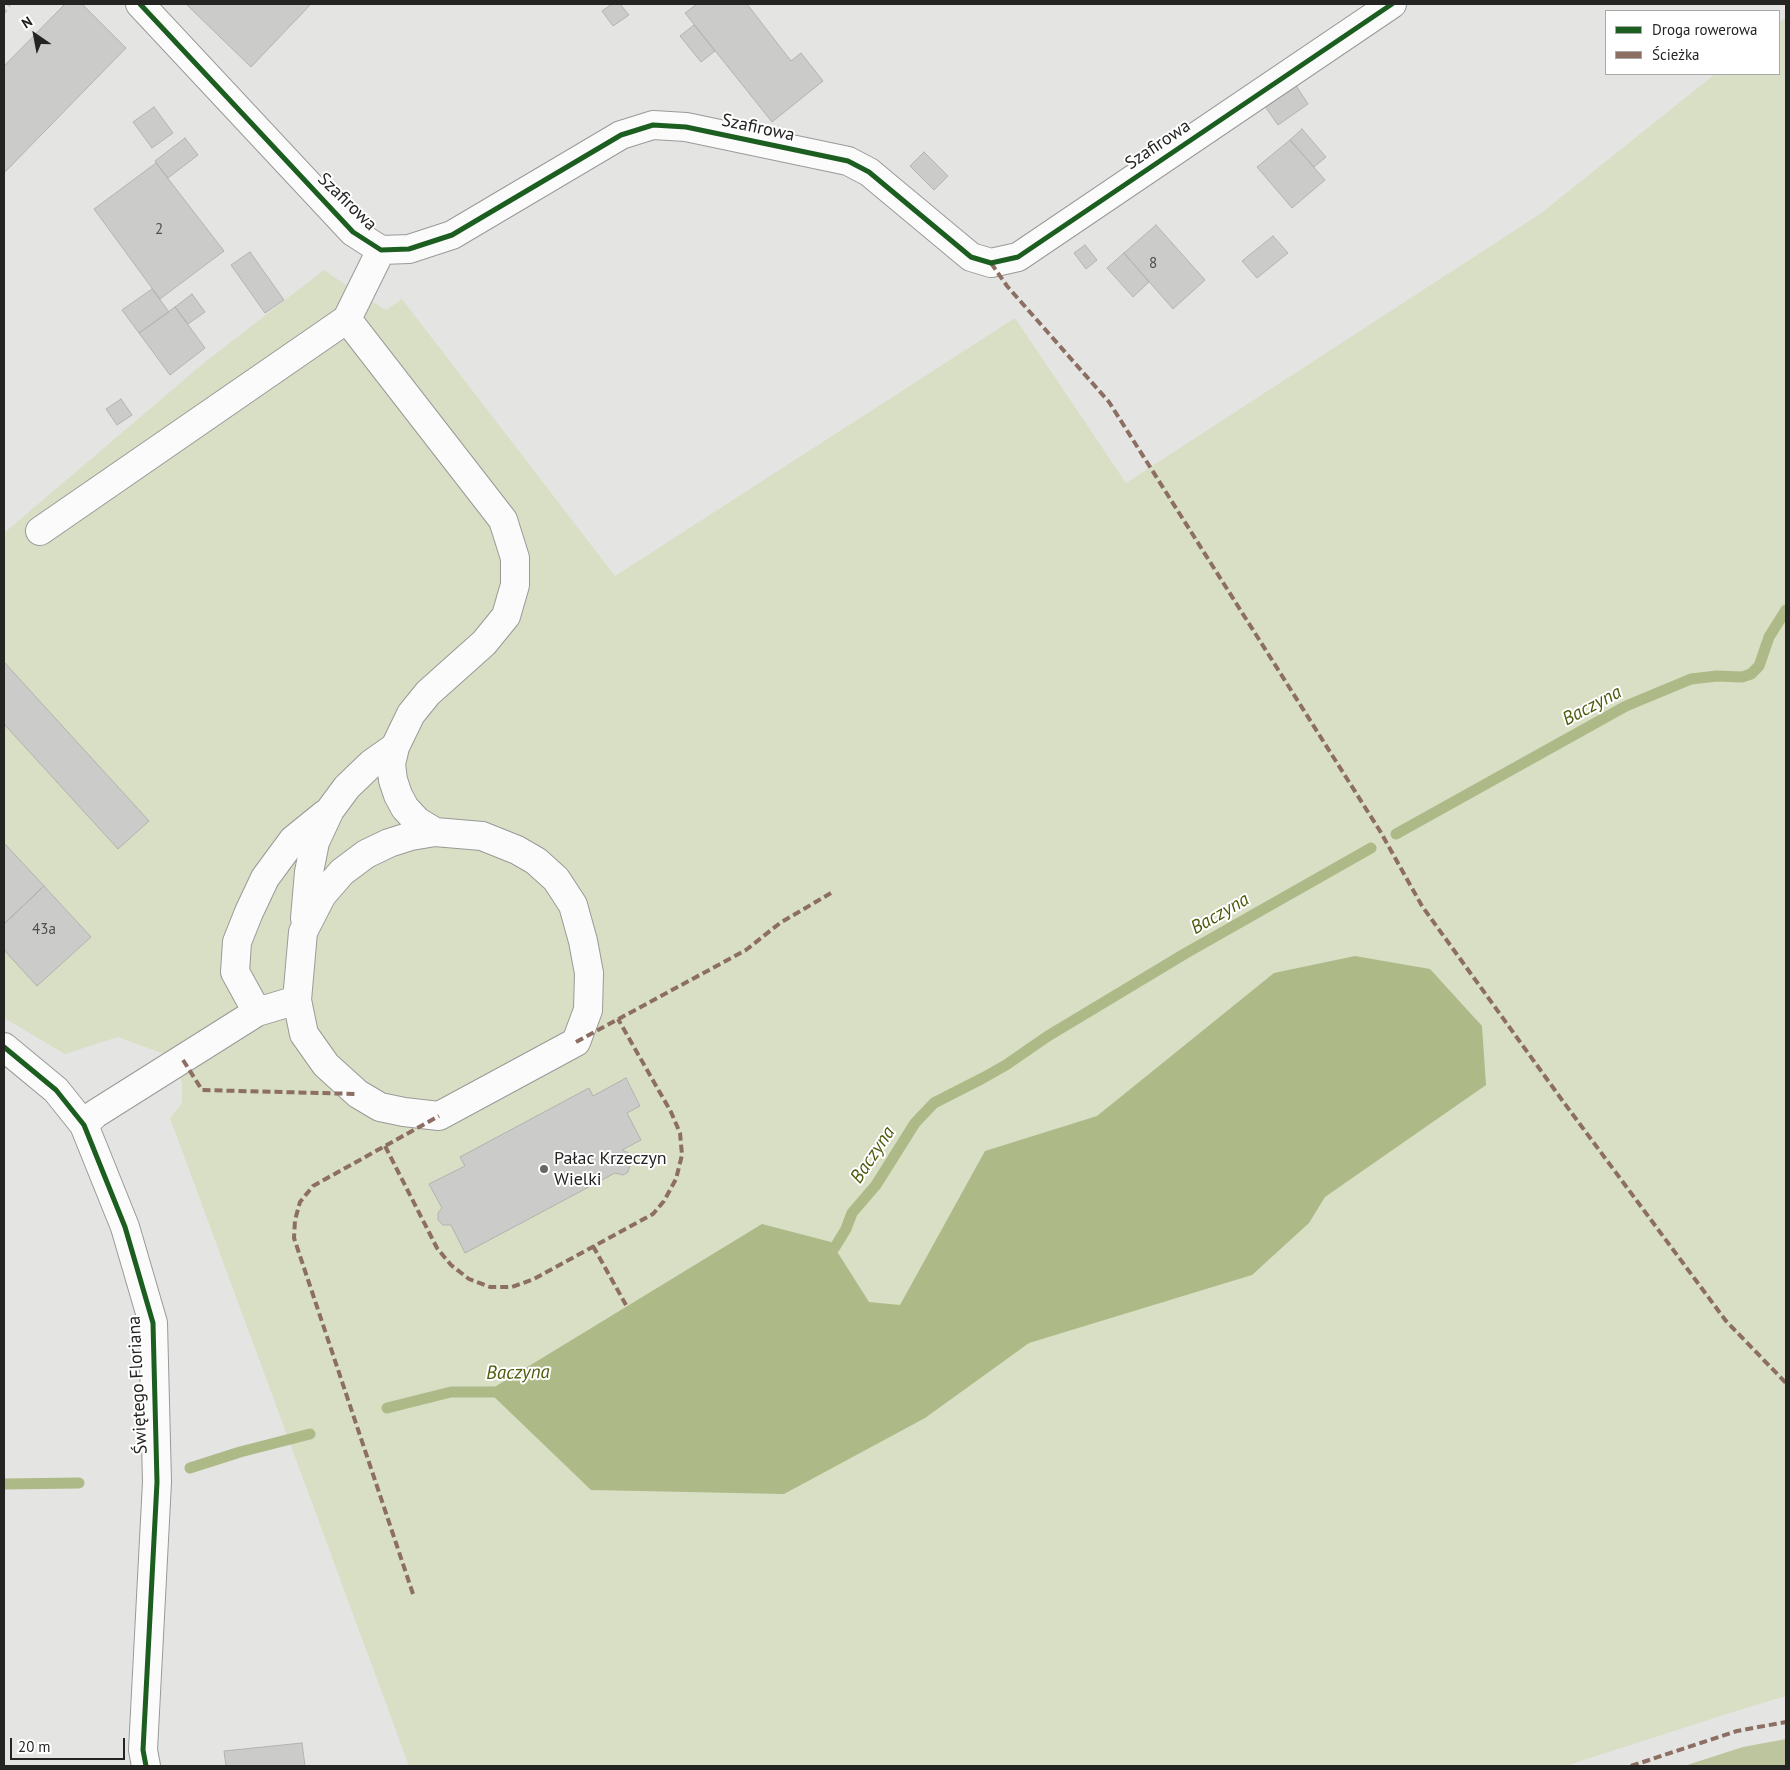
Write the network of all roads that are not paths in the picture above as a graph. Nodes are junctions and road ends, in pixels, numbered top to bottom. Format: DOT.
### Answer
graph roads {
  1 [pos="140,4"];
  2 [pos="1392,4"];
  3 [pos="381,250"];
  4 [pos="347,319"];
  5 [pos="40,531"];
  6 [pos="395,747"];
  7 [pos="330,810"];
  8 [pos="435,832"];
  9 [pos="303,932"];
  10 [pos="297,1000"];
  11 [pos="257,1012"];
  12 [pos="4,1047"];
  13 [pos="84,1125"];
  14 [pos="141,1761"];
  1 -- 3 [label="street, Szafirowa"];
  2 -- 3 [label="street, Szafirowa"];
  3 -- 4 [label="street"];
  4 -- 5 [label="street"];
  4 -- 6 [label="street"];
  6 -- 7 [label="street"];
  6 -- 8 [label="street"];
  7 -- 9 [label="street"];
  7 -- 11 [label="street"];
  8 -- 9 [label="street"];
  8 -- 10 [label="street"];
  9 -- 10 [label="street"];
  10 -- 11 [label="street"];
  11 -- 13 [label="street"];
  12 -- 13 [label="street, Świętego Floriana"];
  13 -- 14 [label="street, Świętego Floriana"];
}
